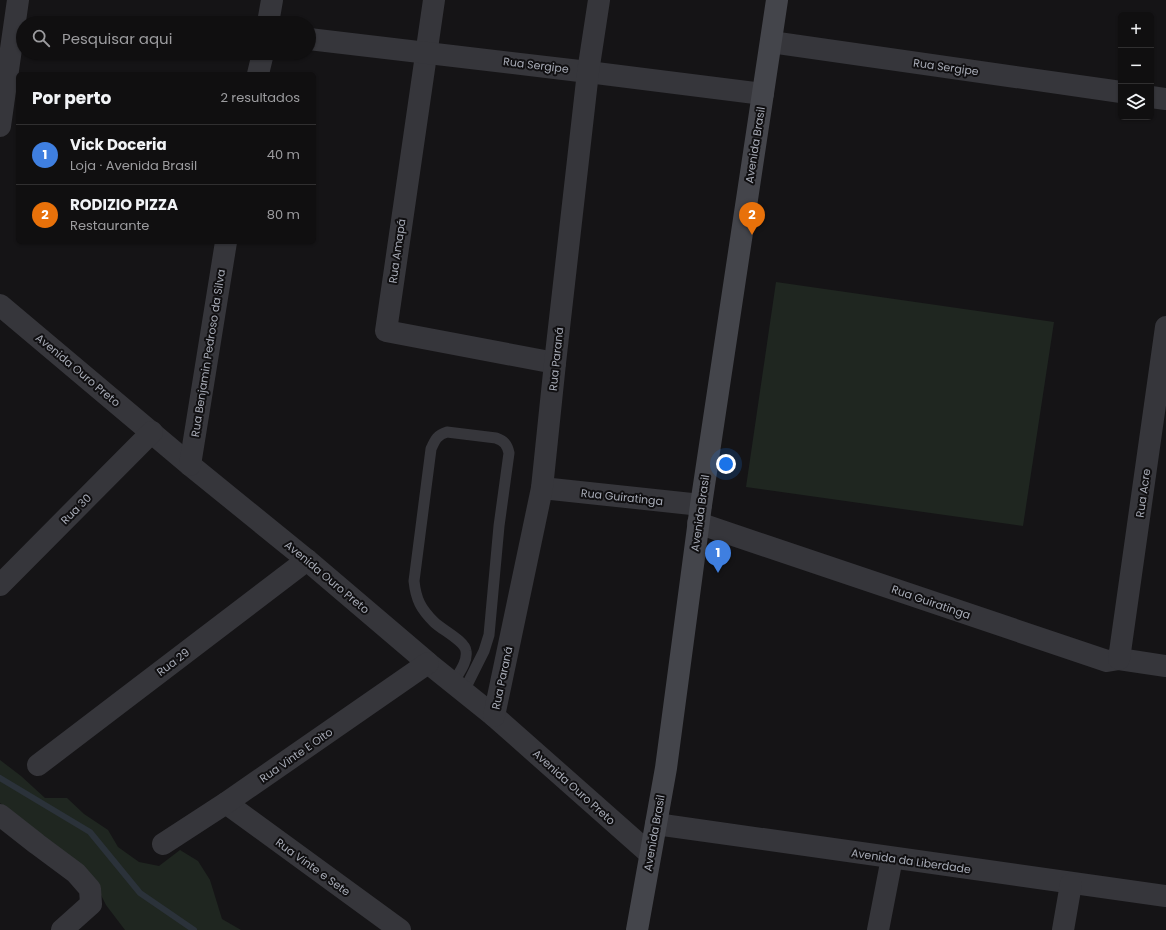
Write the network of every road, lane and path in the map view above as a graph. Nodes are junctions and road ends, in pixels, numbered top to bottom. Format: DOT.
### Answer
graph roads {
  1 [pos="18,0"];
  2 [pos="272,0"];
  3 [pos="434,0"];
  4 [pos="599,0"];
  5 [pos="777,0"];
  6 [pos="17,16"];
  7 [pos="269,16"];
  8 [pos="16,21"];
  9 [pos="316,40"];
  10 [pos="771,42"];
  11 [pos="426,53"];
  12 [pos="261,60"];
  13 [pos="258,72"];
  14 [pos="588,72"];
  15 [pos="1118,92"];
  16 [pos="763,94"];
  17 [pos="1154,97"];
  18 [pos="1166,99"];
  19 [pos="7,118"];
  20 [pos="226,244"];
  21 [pos="2,311"];
  22 [pos="1166,327"];
  23 [pos="555,363"];
  24 [pos="152,432"];
  25 [pos="190,465"];
  26 [pos="542,488"];
  27 [pos="700,514"];
  28 [pos="308,560"];
  29 [pos="0,585"];
  30 [pos="1119,659"];
  31 [pos="428,663"];
  32 [pos="1166,666"];
  33 [pos="458,687"];
  34 [pos="494,716"];
  35 [pos="38,765"];
  36 [pos="226,803"];
  37 [pos="0,814"];
  38 [pos="656,824"];
  39 [pos="163,844"];
  40 [pos="650,854"];
  41 [pos="892,858"];
  42 [pos="1071,884"];
  43 [pos="1166,896"];
  44 [pos="62,930"];
  45 [pos="400,930"];
  46 [pos="637,930"];
  47 [pos="878,930"];
  48 [pos="1063,930"];
  1 -- 6 [label="street"];
  2 -- 7 [label="street"];
  3 -- 11 [label="street, Rua Amapá"];
  4 -- 14 [label="street, Rua Paraná"];
  5 -- 10 [label="main road, Avenida Brasil"];
  8 -- 19 [label="street"];
  9 -- 11 [label="street, Rua Sergipe"];
  10 -- 15 [label="street, Rua Sergipe"];
  10 -- 16 [label="main road, Avenida Brasil"];
  11 -- 14 [label="street, Rua Sergipe"];
  11 -- 23 [label="street, Rua Amapá"];
  12 -- 13 [label="street"];
  14 -- 16 [label="street, Rua Sergipe"];
  14 -- 23 [label="street, Rua Paraná"];
  16 -- 27 [label="main road, Avenida Brasil"];
  17 -- 18 [label="street"];
  20 -- 25 [label="street, Rua Benjamin Pedroso da Silva"];
  21 -- 24 [label="street, Avenida Ouro Preto"];
  22 -- 30 [label="street, Rua Acre"];
  23 -- 26 [label="street, Rua Paraná"];
  24 -- 25 [label="street, Avenida Ouro Preto"];
  24 -- 29 [label="street, Rua 30"];
  25 -- 28 [label="street, Avenida Ouro Preto"];
  26 -- 27 [label="street, Rua Guiratinga"];
  26 -- 34 [label="street, Rua Paraná"];
  27 -- 30 [label="street, Rua Guiratinga"];
  27 -- 38 [label="main road, Avenida Brasil"];
  28 -- 31 [label="street, Avenida Ouro Preto"];
  28 -- 35 [label="street, Rua 29"];
  30 -- 32 [label="street, Rua Guiratinga"];
  31 -- 33 [label="street, Avenida Ouro Preto"];
  31 -- 36 [label="street, Rua Vinte E Oito"];
  33 -- 33 [label="lane"];
  33 -- 34 [label="street, Avenida Ouro Preto"];
  34 -- 40 [label="street, Avenida Ouro Preto"];
  36 -- 39 [label="street, Rua Vinte E Oito"];
  36 -- 45 [label="street, Rua Vinte e Sete"];
  37 -- 44 [label="street"];
  38 -- 40 [label="main road, Avenida Brasil"];
  38 -- 41 [label="street, Avenida da Liberdade"];
  40 -- 46 [label="main road, Avenida Brasil"];
  41 -- 42 [label="street, Avenida da Liberdade"];
  41 -- 47 [label="street"];
  42 -- 43 [label="street, Avenida da Liberdade"];
  42 -- 48 [label="street"];
}
